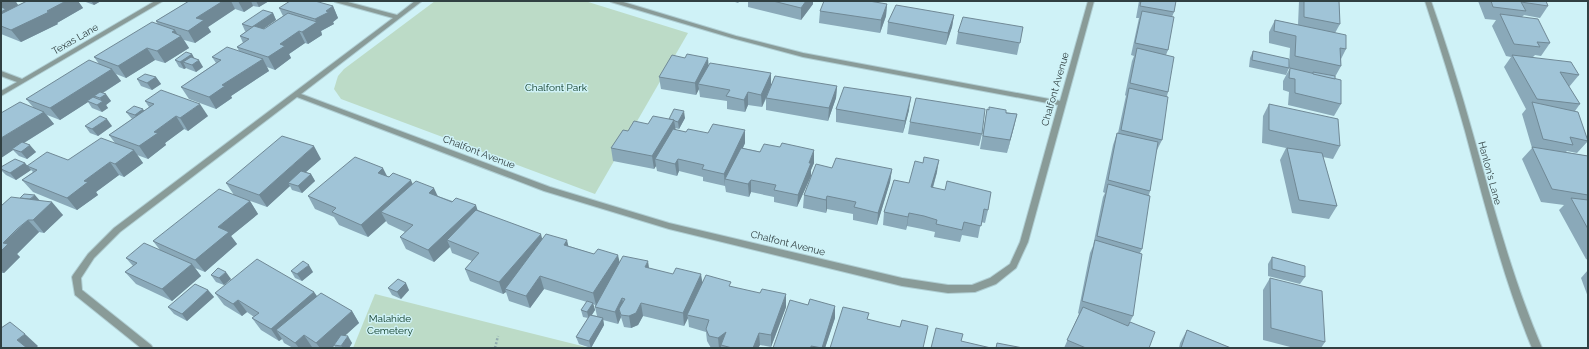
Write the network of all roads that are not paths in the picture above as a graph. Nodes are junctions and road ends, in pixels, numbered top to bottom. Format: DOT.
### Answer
graph roads {
  1 [pos="160,1"];
  2 [pos="338,1"];
  3 [pos="419,1"];
  4 [pos="613,1"];
  5 [pos="1091,1"];
  6 [pos="1428,1"];
  7 [pos="398,17"];
  8 [pos="1,73"];
  9 [pos="22,82"];
  10 [pos="1,94"];
  11 [pos="297,95"];
  12 [pos="1063,104"];
  13 [pos="148,348"];
  14 [pos="1537,348"];
  1 -- 9 [label="street, Texas Lane"];
  2 -- 7 [label="street"];
  3 -- 7 [label="street"];
  4 -- 12 [label="street"];
  5 -- 12 [label="street, Chalfont Avenue"];
  6 -- 14 [label="street, Hanlon's Lane"];
  7 -- 11 [label="street"];
  8 -- 9 [label="street"];
  9 -- 10 [label="street, Texas Lane"];
  11 -- 12 [label="street, Chalfont Avenue"];
  11 -- 13 [label="street"];
}
